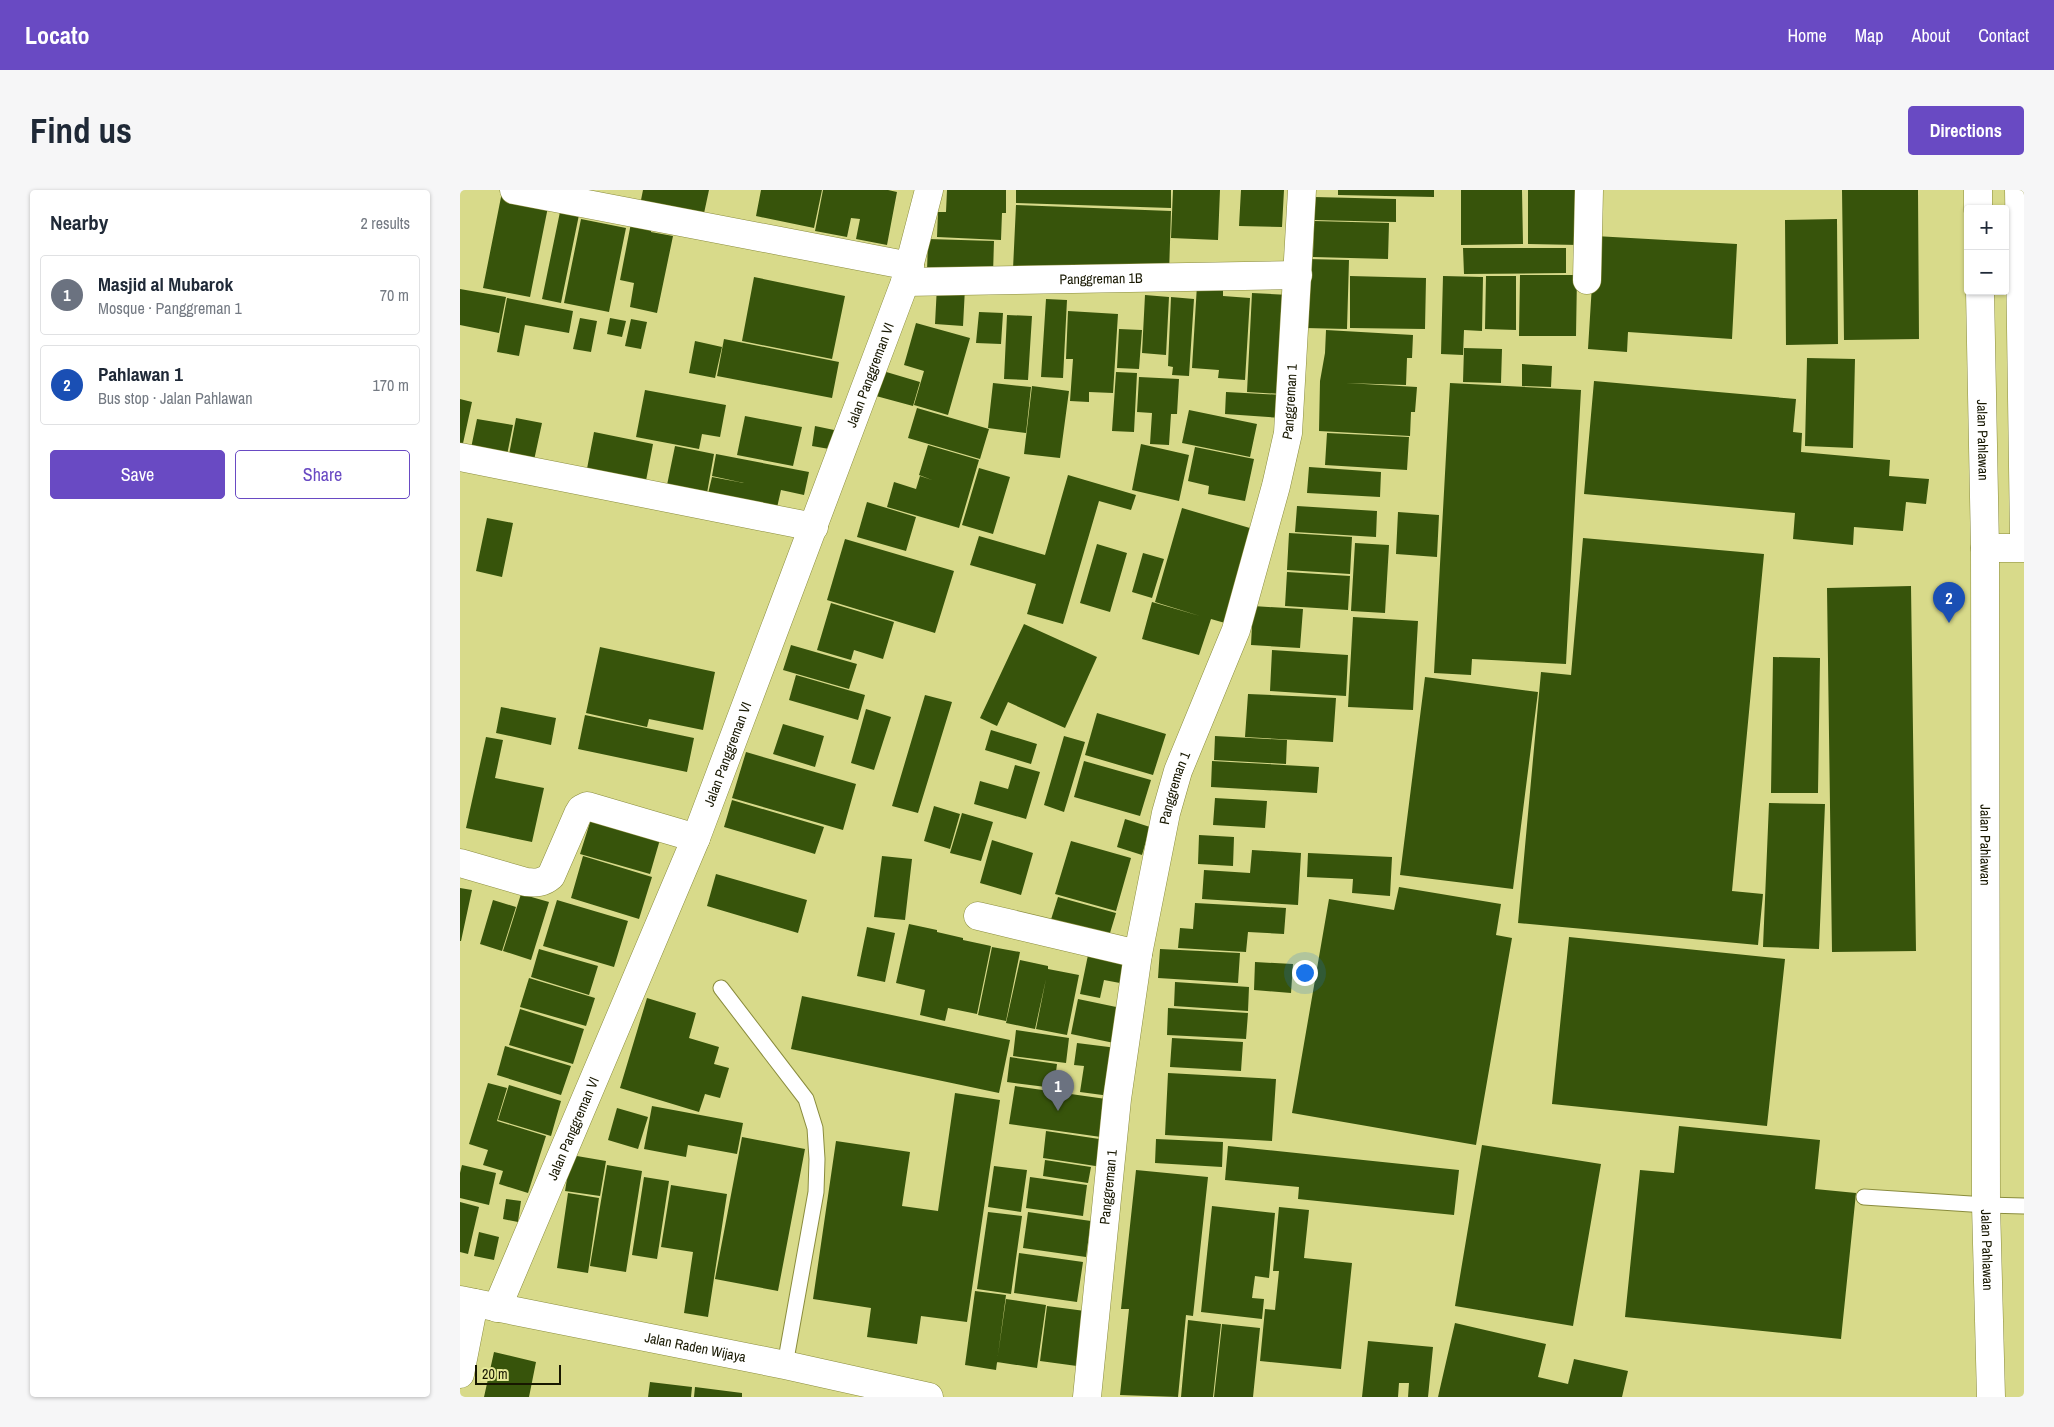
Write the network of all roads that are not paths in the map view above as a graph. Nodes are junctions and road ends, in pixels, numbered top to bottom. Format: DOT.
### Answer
graph roads {
  1 [pos="514,190"];
  2 [pos="929,190"];
  3 [pos="1302,190"];
  4 [pos="1589,190"];
  5 [pos="1978,190"];
  6 [pos="2019,190"];
  7 [pos="1978,205"];
  8 [pos="907,274"];
  9 [pos="1298,275"];
  10 [pos="1587,280"];
  11 [pos="1980,295"];
  12 [pos="2022,316"];
  13 [pos="460,458"];
  14 [pos="2024,508"];
  15 [pos="814,527"];
  16 [pos="2024,535"];
  17 [pos="1985,548"];
  18 [pos="2024,548"];
  19 [pos="696,838"];
  20 [pos="460,863"];
  21 [pos="978,916"];
  22 [pos="1138,954"];
  23 [pos="721,988"];
  24 [pos="1864,1197"];
  25 [pos="1986,1205"];
  26 [pos="2024,1206"];
  27 [pos="477,1303"];
  28 [pos="785,1365"];
  29 [pos="460,1374"];
  30 [pos="929,1397"];
  31 [pos="1087,1397"];
  32 [pos="1991,1397"];
  1 -- 8 [label="street, Panggreman 1B"];
  2 -- 8 [label="street, Jalan Panggreman VI"];
  3 -- 9 [label="street, Panggreman 1"];
  4 -- 10 [label="street"];
  5 -- 7 [label="street"];
  6 -- 12 [label="street"];
  8 -- 9 [label="street, Panggreman 1B"];
  8 -- 15 [label="street, Jalan Panggreman VI"];
  9 -- 22 [label="street, Panggreman 1"];
  11 -- 17 [label="street, Jalan Pahlawan"];
  12 -- 14 [label="street"];
  13 -- 15 [label="street"];
  14 -- 16 [label="street"];
  15 -- 19 [label="street, Jalan Panggreman VI"];
  17 -- 18 [label="street"];
  17 -- 25 [label="street, Jalan Pahlawan"];
  19 -- 20 [label="street"];
  19 -- 27 [label="street, Jalan Panggreman VI"];
  21 -- 22 [label="street"];
  22 -- 31 [label="street, Panggreman 1"];
  23 -- 28 [label="lane"];
  24 -- 25 [label="lane"];
  25 -- 26 [label="lane"];
  25 -- 32 [label="street, Jalan Pahlawan"];
  27 -- 28 [label="street, Jalan Raden Wijaya"];
  27 -- 29 [label="street, Jalan Panggreman VI"];
  28 -- 30 [label="street, Jalan Raden Wijaya"];
}
